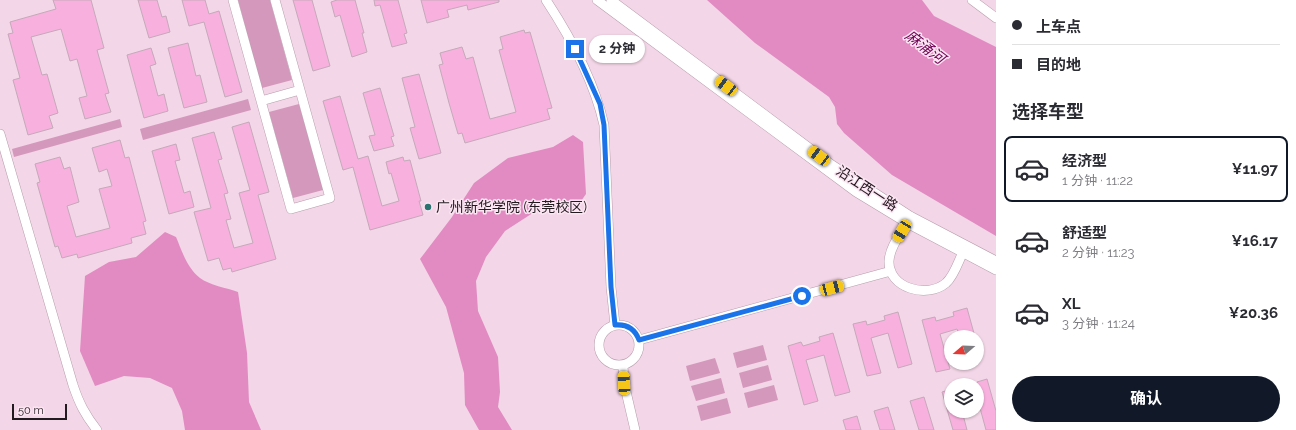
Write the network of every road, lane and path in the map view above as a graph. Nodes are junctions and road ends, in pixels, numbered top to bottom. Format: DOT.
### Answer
graph roads {
  1 [pos="233,0"];
  2 [pos="275,0"];
  3 [pos="546,0"];
  4 [pos="597,0"];
  5 [pos="611,0"];
  6 [pos="972,0"];
  7 [pos="996,18"];
  8 [pos="300,90"];
  9 [pos="261,101"];
  10 [pos="0,134"];
  11 [pos="908,220"];
  12 [pos="965,248"];
  13 [pos="996,261"];
  14 [pos="996,270"];
  15 [pos="891,271"];
  16 [pos="615,325"];
  17 [pos="639,340"];
  18 [pos="623,365"];
  19 [pos="97,430"];
  20 [pos="635,430"];
  1 -- 9 [label="street"];
  2 -- 8 [label="street"];
  3 -- 16 [label="street"];
  4 -- 11 [label="street, 沿江西一路"];
  5 -- 11 [label="street, 沿江西一路"];
  6 -- 7 [label="street"];
  8 -- 9 [label="street"];
  8 -- 9 [label="street"];
  10 -- 19 [label="street"];
  11 -- 12 [label="street, 沿江西一路"];
  11 -- 15 [label="street"];
  12 -- 13 [label="street, 沿江西一路"];
  12 -- 14 [label="street, 沿江西一路"];
  12 -- 15 [label="street"];
  15 -- 17 [label="street"];
  16 -- 17 [label="street"];
  16 -- 18 [label="street"];
  17 -- 18 [label="street"];
  18 -- 20 [label="street"];
}
